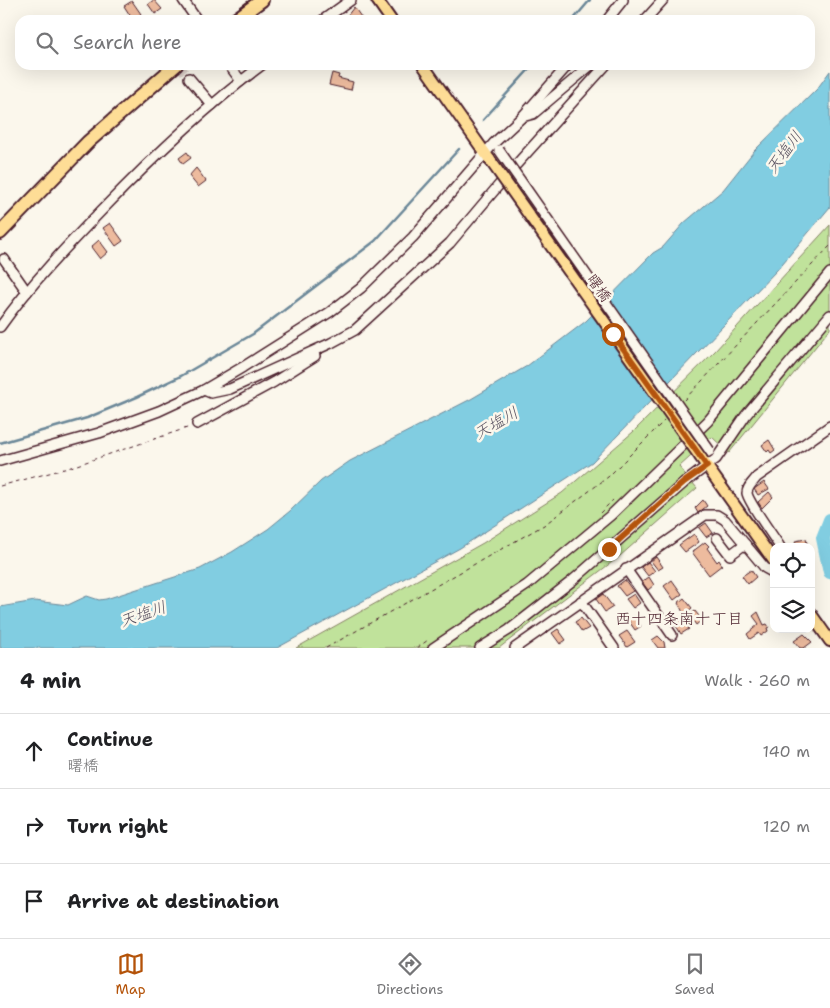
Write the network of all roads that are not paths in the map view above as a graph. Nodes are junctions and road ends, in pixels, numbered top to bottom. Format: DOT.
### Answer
graph roads {
  1 [pos="183,0"];
  2 [pos="262,0"];
  3 [pos="352,0"];
  4 [pos="377,0"];
  5 [pos="623,0"];
  6 [pos="663,0"];
  7 [pos="194,15"];
  8 [pos="242,15"];
  9 [pos="330,15"];
  10 [pos="388,15"];
  11 [pos="611,15"];
  12 [pos="650,15"];
  13 [pos="170,70"];
  14 [pos="233,70"];
  15 [pos="255,70"];
  16 [pos="427,70"];
  17 [pos="564,70"];
  18 [pos="585,70"];
  19 [pos="601,70"];
  20 [pos="189,78"];
  21 [pos="241,81"];
  22 [pos="212,105"];
  23 [pos="522,117"];
  24 [pos="496,146"];
  25 [pos="487,156"];
  26 [pos="0,233"];
  27 [pos="4,259"];
  28 [pos="830,273"];
  29 [pos="27,292"];
  30 [pos="830,314"];
  31 [pos="0,327"];
  32 [pos="331,344"];
  33 [pos="204,390"];
  34 [pos="197,424"];
  35 [pos="830,426"];
  36 [pos="713,455"];
  37 [pos="0,461"];
  38 [pos="704,462"];
  39 [pos="717,538"];
  40 [pos="777,543"];
  41 [pos="745,544"];
  42 [pos="770,554"];
  43 [pos="626,569"];
  44 [pos="770,571"];
  45 [pos="580,601"];
  46 [pos="815,620"];
  47 [pos="672,635"];
  48 [pos="830,641"];
  49 [pos="610,647"];
  50 [pos="433,648"];
  51 [pos="480,648"];
  52 [pos="515,648"];
  1 -- 7 [label="street"];
  2 -- 8 [label="highway"];
  3 -- 9 [label="street"];
  4 -- 10 [label="main road"];
  5 -- 11 [label="street"];
  6 -- 12 [label="street"];
  13 -- 26 [label="highway"];
  14 -- 21 [label="street"];
  15 -- 21 [label="street"];
  16 -- 25 [label="main road, 曙橋"];
  17 -- 23 [label="street"];
  18 -- 23 [label="street"];
  19 -- 32 [label="street"];
  20 -- 22 [label="street"];
  21 -- 22 [label="street"];
  22 -- 29 [label="street"];
  23 -- 24 [label="street"];
  24 -- 25 [label="street"];
  24 -- 36 [label="street, bridge"];
  25 -- 33 [label="street"];
  25 -- 38 [label="main road, 曙橋, bridge"];
  27 -- 29 [label="street"];
  28 -- 50 [label="street"];
  29 -- 31 [label="street"];
  30 -- 36 [label="street"];
  32 -- 33 [label="street"];
  32 -- 34 [label="street"];
  33 -- 37 [label="street"];
  35 -- 40 [label="street"];
  36 -- 38 [label="street"];
  38 -- 42 [label="main road, 曙橋"];
  38 -- 51 [label="street"];
  39 -- 41 [label="street"];
  41 -- 43 [label="street"];
  41 -- 44 [label="street"];
  43 -- 45 [label="street"];
  43 -- 47 [label="street"];
  45 -- 49 [label="street"];
  45 -- 52 [label="street"];
  46 -- 48 [label="main road"];
}
